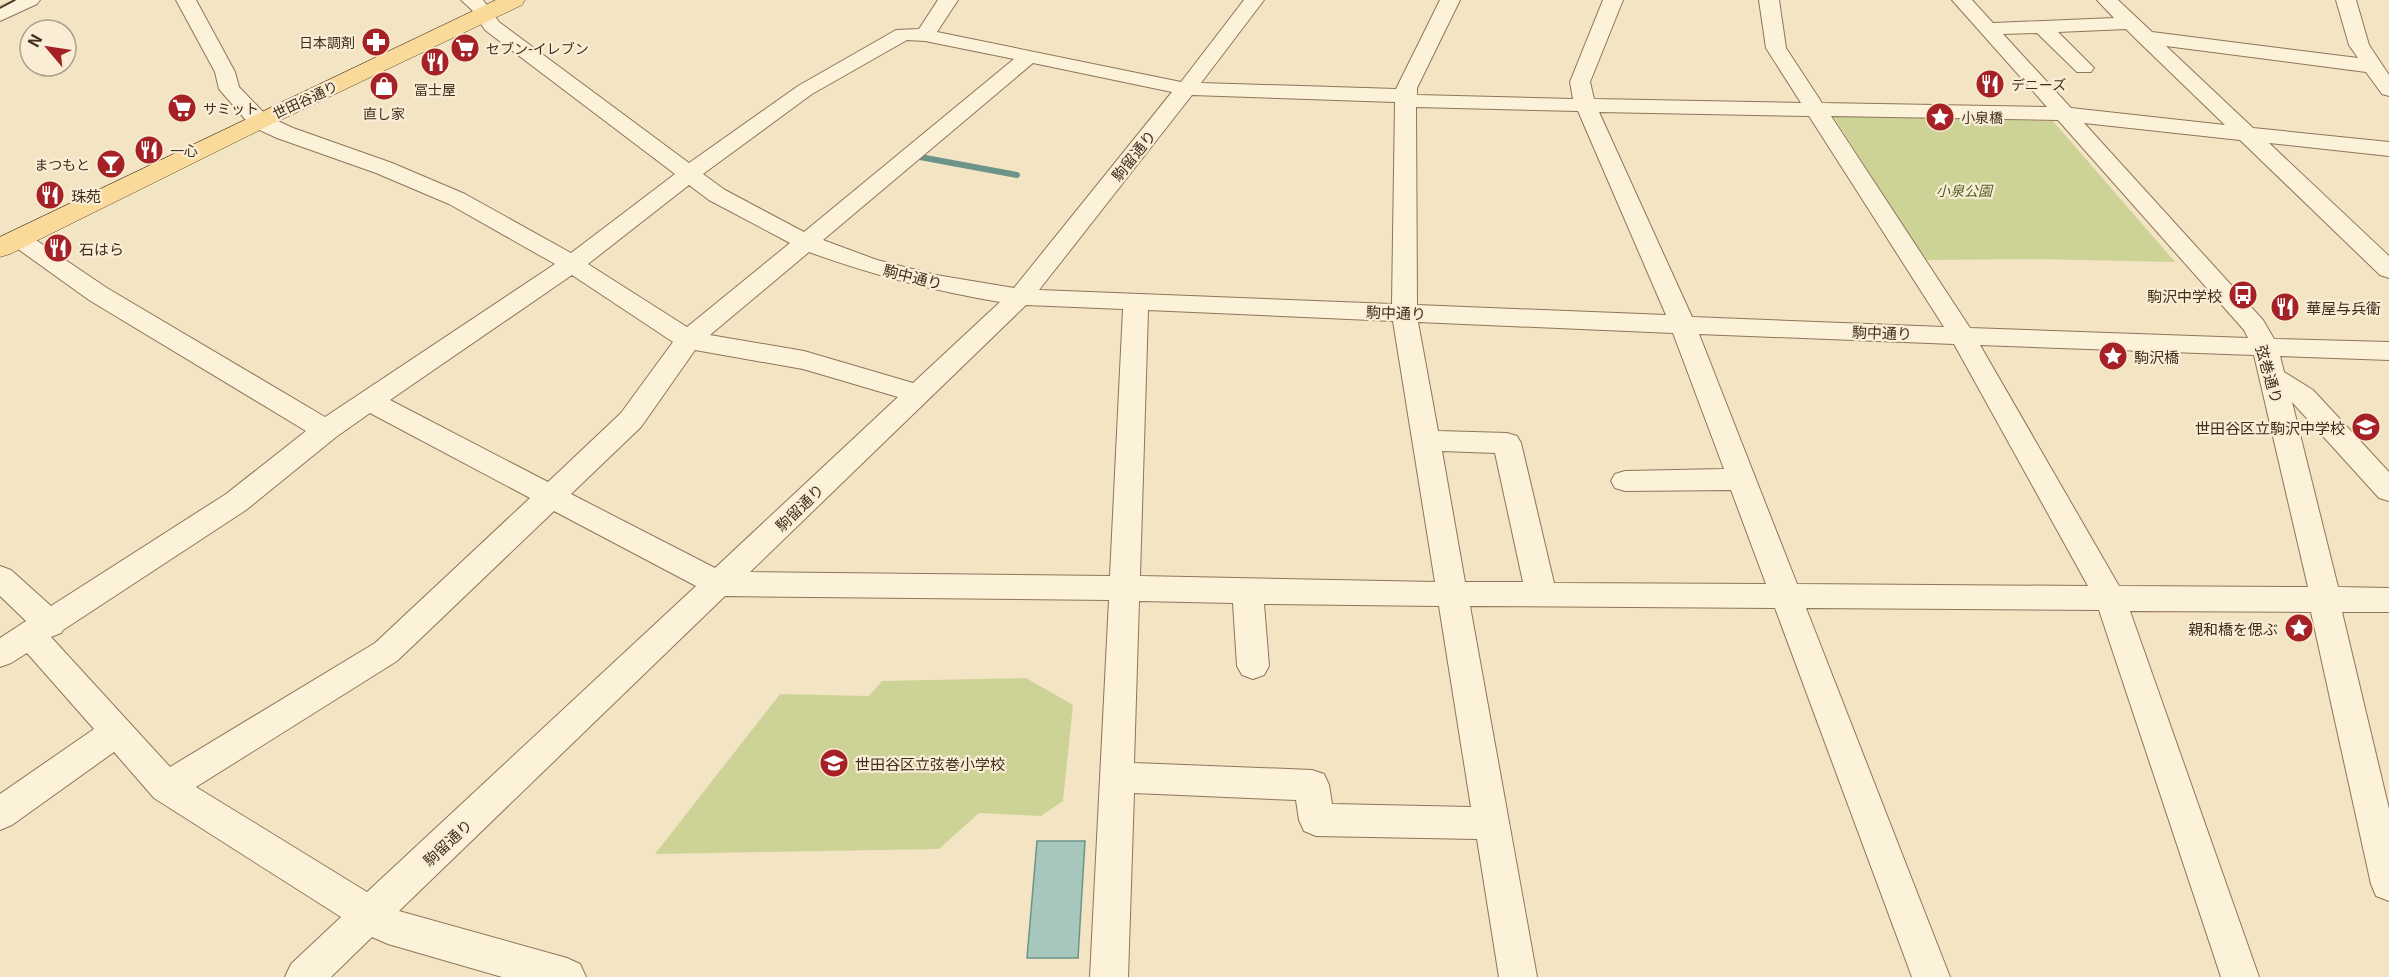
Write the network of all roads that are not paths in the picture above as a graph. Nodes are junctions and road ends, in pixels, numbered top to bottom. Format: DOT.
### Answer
graph roads {
  1 [pos="30,0"];
  2 [pos="186,0"];
  3 [pos="514,0"];
  4 [pos="948,0"];
  5 [pos="1254,0"];
  6 [pos="1450,0"];
  7 [pos="1612,0"];
  8 [pos="1769,0"];
  9 [pos="1962,0"];
  10 [pos="2107,0"];
  11 [pos="2346,0"];
  12 [pos="477,8"];
  13 [pos="0,15"];
  14 [pos="2042,26"];
  15 [pos="1987,29"];
  16 [pos="2138,30"];
  17 [pos="926,35"];
  18 [pos="1029,57"];
  19 [pos="2371,66"];
  20 [pos="2084,68"];
  21 [pos="1186,89"];
  22 [pos="2389,90"];
  23 [pos="1406,98"];
  24 [pos="1586,103"];
  25 [pos="1815,108"];
  26 [pos="2062,114"];
  27 [pos="259,121"];
  28 [pos="2247,134"];
  29 [pos="2389,149"];
  30 [pos="689,174"];
  31 [pos="806,242"];
  32 [pos="9,243"];
  33 [pos="2364,246"];
  34 [pos="2389,251"];
  35 [pos="572,264"];
  36 [pos="2389,270"];
  37 [pos="1020,297"];
  38 [pos="1136,302"];
  39 [pos="1404,313"];
  40 [pos="1683,325"];
  41 [pos="1961,334"];
  42 [pos="688,340"];
  43 [pos="2265,346"];
  44 [pos="2389,351"];
  45 [pos="2272,376"];
  46 [pos="919,394"];
  47 [pos="369,401"];
  48 [pos="326,430"];
  49 [pos="1426,441"];
  50 [pos="1742,479"];
  51 [pos="1625,481"];
  52 [pos="2389,490"];
  53 [pos="551,497"];
  54 [pos="0,578"];
  55 [pos="719,584"];
  56 [pos="1124,588"];
  57 [pos="1248,592"];
  58 [pos="1453,592"];
  59 [pos="1541,594"];
  60 [pos="1787,596"];
  61 [pos="2110,598"];
  62 [pos="2325,600"];
  63 [pos="2389,600"];
  64 [pos="40,630"];
  65 [pos="0,654"];
  66 [pos="1253,666"];
  67 [pos="117,731"];
  68 [pos="1118,777"];
  69 [pos="166,787"];
  70 [pos="0,814"];
  71 [pos="1491,823"];
  72 [pos="2389,884"];
  73 [pos="369,915"];
  74 [pos="304,977"];
  75 [pos="567,977"];
  76 [pos="1109,977"];
  77 [pos="1518,977"];
  78 [pos="1931,977"];
  79 [pos="2240,977"];
  1 -- 13 [label="street"];
  2 -- 27 [label="street"];
  3 -- 12 [label="main road, 世田谷通り"];
  4 -- 17 [label="street"];
  5 -- 21 [label="street, 駒留通り"];
  6 -- 23 [label="street"];
  7 -- 24 [label="street"];
  8 -- 25 [label="street"];
  9 -- 15 [label="street, 弦巻通り"];
  10 -- 16 [label="street"];
  11 -- 19 [label="street"];
  12 -- 27 [label="main road, 世田谷通り"];
  12 -- 30 [label="street, 駒中通り"];
  14 -- 15 [label="street"];
  14 -- 16 [label="street"];
  14 -- 20 [label="street"];
  15 -- 26 [label="street, 弦巻通り"];
  16 -- 19 [label="street"];
  16 -- 28 [label="street"];
  17 -- 18 [label="street"];
  17 -- 30 [label="street"];
  18 -- 21 [label="street"];
  18 -- 31 [label="street"];
  19 -- 22 [label="street"];
  21 -- 23 [label="street"];
  21 -- 37 [label="street, 駒留通り"];
  23 -- 24 [label="street"];
  23 -- 39 [label="street"];
  24 -- 25 [label="street"];
  24 -- 40 [label="street"];
  25 -- 26 [label="street"];
  25 -- 41 [label="street"];
  26 -- 28 [label="street"];
  26 -- 43 [label="street, 弦巻通り"];
  27 -- 32 [label="main road, 世田谷通り"];
  27 -- 35 [label="street"];
  28 -- 29 [label="street"];
  28 -- 33 [label="street"];
  30 -- 31 [label="street, 駒中通り"];
  30 -- 35 [label="street"];
  31 -- 37 [label="street, 駒中通り"];
  31 -- 42 [label="street"];
  32 -- 48 [label="street"];
  33 -- 34 [label="street"];
  33 -- 36 [label="street"];
  35 -- 42 [label="street"];
  35 -- 47 [label="street"];
  37 -- 38 [label="street, 駒中通り"];
  37 -- 46 [label="street, 駒留通り"];
  38 -- 39 [label="street, 駒中通り"];
  38 -- 56 [label="street"];
  39 -- 40 [label="street, 駒中通り"];
  39 -- 49 [label="street"];
  40 -- 41 [label="street, 駒中通り"];
  40 -- 50 [label="street"];
  41 -- 43 [label="street, 駒中通り"];
  41 -- 61 [label="street"];
  42 -- 46 [label="street"];
  42 -- 53 [label="street"];
  43 -- 44 [label="street, 駒中通り"];
  43 -- 45 [label="street, 弦巻通り"];
  45 -- 52 [label="street"];
  45 -- 62 [label="street, 弦巻通り"];
  46 -- 55 [label="street, 駒留通り"];
  47 -- 48 [label="street"];
  47 -- 53 [label="street"];
  48 -- 64 [label="street"];
  49 -- 58 [label="street"];
  49 -- 59 [label="street"];
  50 -- 51 [label="street"];
  50 -- 60 [label="street"];
  53 -- 55 [label="street"];
  53 -- 69 [label="street"];
  54 -- 64 [label="street"];
  55 -- 56 [label="street"];
  55 -- 73 [label="street, 駒留通り"];
  56 -- 57 [label="street"];
  56 -- 68 [label="street"];
  57 -- 58 [label="street"];
  57 -- 66 [label="street"];
  58 -- 59 [label="street"];
  58 -- 71 [label="street"];
  59 -- 60 [label="street"];
  60 -- 61 [label="street"];
  60 -- 78 [label="street"];
  61 -- 62 [label="street"];
  61 -- 79 [label="street"];
  62 -- 63 [label="street"];
  62 -- 72 [label="street, 弦巻通り"];
  64 -- 65 [label="street"];
  64 -- 67 [label="street"];
  67 -- 69 [label="street"];
  67 -- 70 [label="street"];
  68 -- 71 [label="street"];
  68 -- 76 [label="street"];
  69 -- 73 [label="street"];
  71 -- 77 [label="street"];
  73 -- 74 [label="street, 駒留通り"];
  73 -- 75 [label="street"];
}
